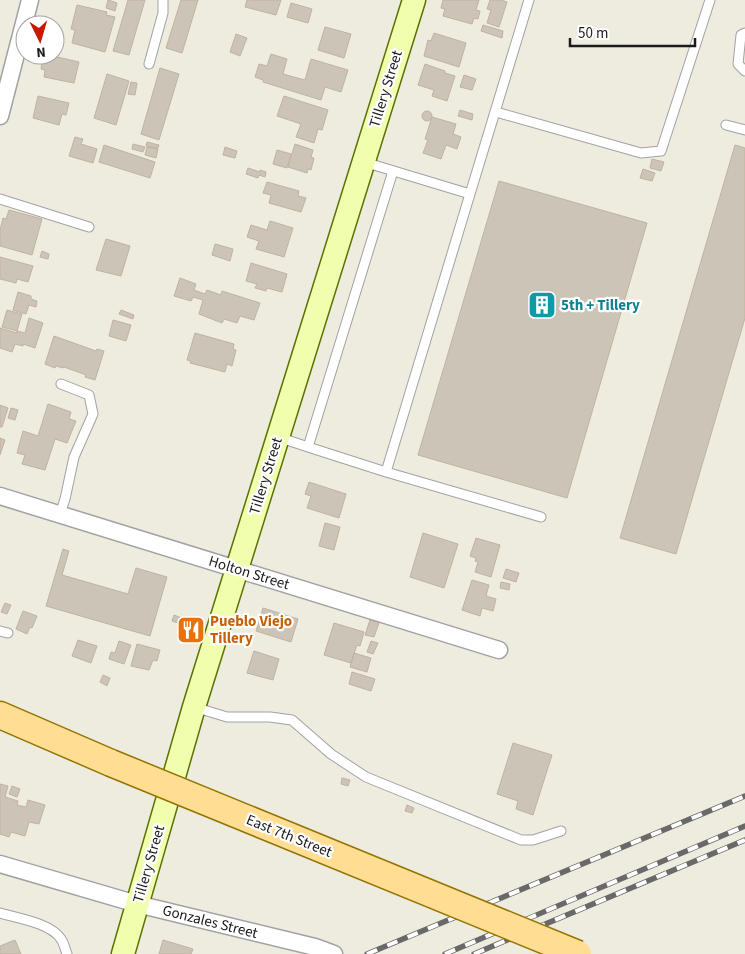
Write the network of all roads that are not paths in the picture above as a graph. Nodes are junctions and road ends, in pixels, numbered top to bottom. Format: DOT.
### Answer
graph roads {
  1 [pos="30,0"];
  2 [pos="163,0"];
  3 [pos="414,0"];
  4 [pos="529,0"];
  5 [pos="710,0"];
  6 [pos="745,33"];
  7 [pos="149,64"];
  8 [pos="745,71"];
  9 [pos="496,112"];
  10 [pos="0,116"];
  11 [pos="726,125"];
  12 [pos="745,130"];
  13 [pos="364,162"];
  14 [pos="393,171"];
  15 [pos="470,194"];
  16 [pos="0,198"];
  17 [pos="89,227"];
  18 [pos="61,384"];
  19 [pos="278,437"];
  20 [pos="308,447"];
  21 [pos="386,472"];
  22 [pos="0,496"];
  23 [pos="60,514"];
  24 [pos="541,517"];
  25 [pos="238,570"];
  26 [pos="499,650"];
  27 [pos="194,707"];
  28 [pos="0,715"];
  29 [pos="561,831"];
  30 [pos="0,864"];
  31 [pos="137,904"];
  32 [pos="0,912"];
  33 [pos="66,954"];
  34 [pos="123,954"];
  35 [pos="334,954"];
  36 [pos="578,954"];
  1 -- 10 [label="street"];
  2 -- 7 [label="lane"];
  3 -- 13 [label="street, Tillery Street"];
  4 -- 9 [label="lane"];
  5 -- 9 [label="lane"];
  6 -- 8 [label="lane"];
  9 -- 15 [label="lane"];
  11 -- 12 [label="lane"];
  13 -- 14 [label="lane"];
  13 -- 19 [label="street, Tillery Street"];
  14 -- 15 [label="lane"];
  14 -- 20 [label="lane"];
  15 -- 21 [label="lane"];
  16 -- 17 [label="lane"];
  18 -- 23 [label="lane"];
  19 -- 20 [label="lane"];
  19 -- 25 [label="street, Tillery Street"];
  20 -- 21 [label="lane"];
  21 -- 24 [label="lane"];
  22 -- 23 [label="street, Holton Street"];
  23 -- 25 [label="street, Holton Street"];
  25 -- 26 [label="street, Holton Street"];
  25 -- 27 [label="street, Tillery Street"];
  27 -- 29 [label="lane"];
  27 -- 31 [label="street, Tillery Street"];
  28 -- 36 [label="main road, East 7th Street, bridge"];
  30 -- 31 [label="street, Gonzales Street"];
  31 -- 34 [label="street, Tillery Street"];
  31 -- 35 [label="street, Gonzales Street"];
  32 -- 33 [label="lane"];
}
